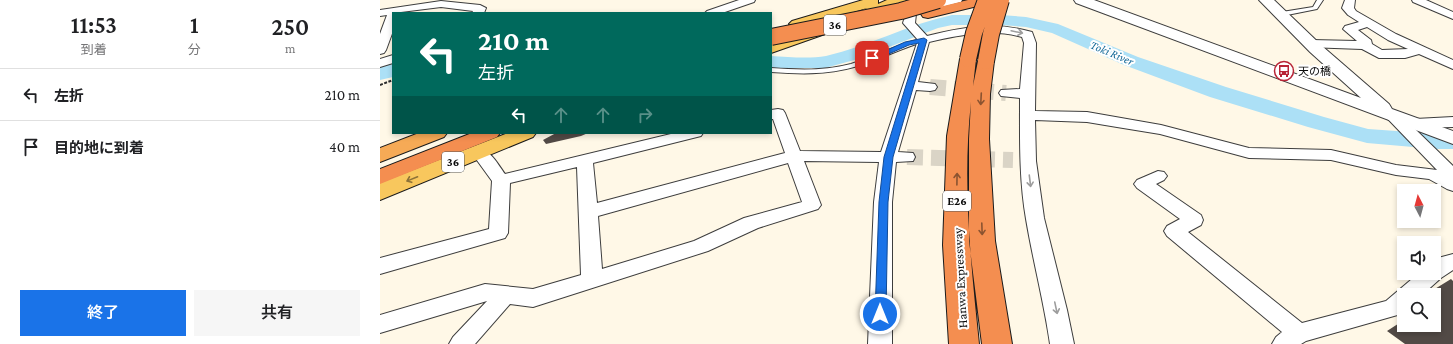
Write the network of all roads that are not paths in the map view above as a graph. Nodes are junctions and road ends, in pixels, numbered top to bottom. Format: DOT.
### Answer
graph roads {
  1 [pos="750,0"];
  2 [pos="878,0"];
  3 [pos="899,0"];
  4 [pos="938,0"];
  5 [pos="957,0"];
  6 [pos="985,0"];
  7 [pos="1001,0"];
  8 [pos="1081,0"];
  9 [pos="1266,0"];
  10 [pos="1320,0"];
  11 [pos="1350,0"];
  12 [pos="1417,0"];
  13 [pos="395,10"];
  14 [pos="478,12"];
  15 [pos="714,12"];
  16 [pos="380,13"];
  17 [pos="1282,14"];
  18 [pos="1453,16"];
  19 [pos="392,17"];
  20 [pos="1370,23"];
  21 [pos="772,30"];
  22 [pos="772,37"];
  23 [pos="924,40"];
  24 [pos="381,44"];
  25 [pos="1311,44"];
  26 [pos="772,45"];
  27 [pos="1365,45"];
  28 [pos="772,48"];
  29 [pos="1420,50"];
  30 [pos="392,59"];
  31 [pos="977,60"];
  32 [pos="380,63"];
  33 [pos="1453,65"];
  34 [pos="772,70"];
  35 [pos="909,85"];
  36 [pos="930,87"];
  37 [pos="1006,93"];
  38 [pos="1027,94"];
  39 [pos="772,115"];
  40 [pos="1027,115"];
  41 [pos="1393,116"];
  42 [pos="1453,122"];
  43 [pos="1417,128"];
  44 [pos="422,134"];
  45 [pos="435,134"];
  46 [pos="454,134"];
  47 [pos="488,134"];
  48 [pos="524,134"];
  49 [pos="691,134"];
  50 [pos="1453,138"];
  51 [pos="380,150"];
  52 [pos="479,152"];
  53 [pos="380,156"];
  54 [pos="794,156"];
  55 [pos="888,157"];
  56 [pos="907,157"];
  57 [pos="585,160"];
  58 [pos="380,163"];
  59 [pos="1158,176"];
  60 [pos="1453,176"];
  61 [pos="380,177"];
  62 [pos="501,180"];
  63 [pos="1453,185"];
  64 [pos="380,192"];
  65 [pos="588,212"];
  66 [pos="1453,262"];
  67 [pos="380,266"];
  68 [pos="1441,267"];
  69 [pos="592,280"];
  70 [pos="1426,280"];
  71 [pos="1416,288"];
  72 [pos="506,295"];
  73 [pos="1397,304"];
  74 [pos="380,324"];
  75 [pos="1291,338"];
  76 [pos="461,344"];
  77 [pos="880,344"];
  78 [pos="964,344"];
  79 [pos="997,344"];
  80 [pos="1062,344"];
  1 -- 15 [label="street"];
  2 -- 21 [label="main road, 36"];
  3 -- 28 [label="main road, 36"];
  4 -- 22 [label="highway, bridge"];
  5 -- 23 [label="street"];
  6 -- 26 [label="highway"];
  6 -- 31 [label="highway, Hanwa Expressway / E26, bridge"];
  7 -- 31 [label="highway, Hanwa Expressway / E26, bridge"];
  8 -- 41 [label="street"];
  9 -- 17 [label="street"];
  10 -- 17 [label="lane"];
  11 -- 20 [label="street"];
  12 -- 18 [label="street"];
  13 -- 14 [label="street"];
  13 -- 16 [label="street"];
  17 -- 25 [label="street"];
  19 -- 24 [label="street"];
  20 -- 27 [label="street"];
  20 -- 29 [label="street"];
  23 -- 34 [label="lane"];
  23 -- 35 [label="street"];
  23 -- 38 [label="street, one-way"];
  25 -- 27 [label="street"];
  25 -- 41 [label="street"];
  27 -- 29 [label="street"];
  29 -- 33 [label="street"];
  30 -- 32 [label="street"];
  78 -- 31 [label="highway, Hanwa Expressway / E26, one-way"];
  31 -- 79 [label="highway, Hanwa Expressway / E26, one-way"];
  35 -- 36 [label="street"];
  35 -- 55 [label="street"];
  37 -- 38 [label="street"];
  38 -- 40 [label="street"];
  39 -- 54 [label="street"];
  40 -- 63 [label="street"];
  40 -- 80 [label="street, one-way"];
  41 -- 43 [label="street"];
  42 -- 43 [label="street"];
  43 -- 50 [label="street"];
  43 -- 60 [label="street"];
  44 -- 51 [label="main road"];
  45 -- 53 [label="highway"];
  46 -- 58 [label="highway"];
  47 -- 61 [label="highway"];
  48 -- 52 [label="main road, 36"];
  49 -- 57 [label="street"];
  52 -- 62 [label="street"];
  52 -- 64 [label="main road, 36, one-way"];
  54 -- 55 [label="street"];
  54 -- 65 [label="street"];
  54 -- 69 [label="street"];
  55 -- 56 [label="street"];
  55 -- 77 [label="street"];
  57 -- 62 [label="street"];
  57 -- 65 [label="street"];
  59 -- 75 [label="street"];
  62 -- 67 [label="street"];
  65 -- 69 [label="street"];
  66 -- 68 [label="street"];
  69 -- 72 [label="street"];
  70 -- 71 [label="street"];
  72 -- 74 [label="street"];
  72 -- 76 [label="street"];
  73 -- 75 [label="street"];
}
